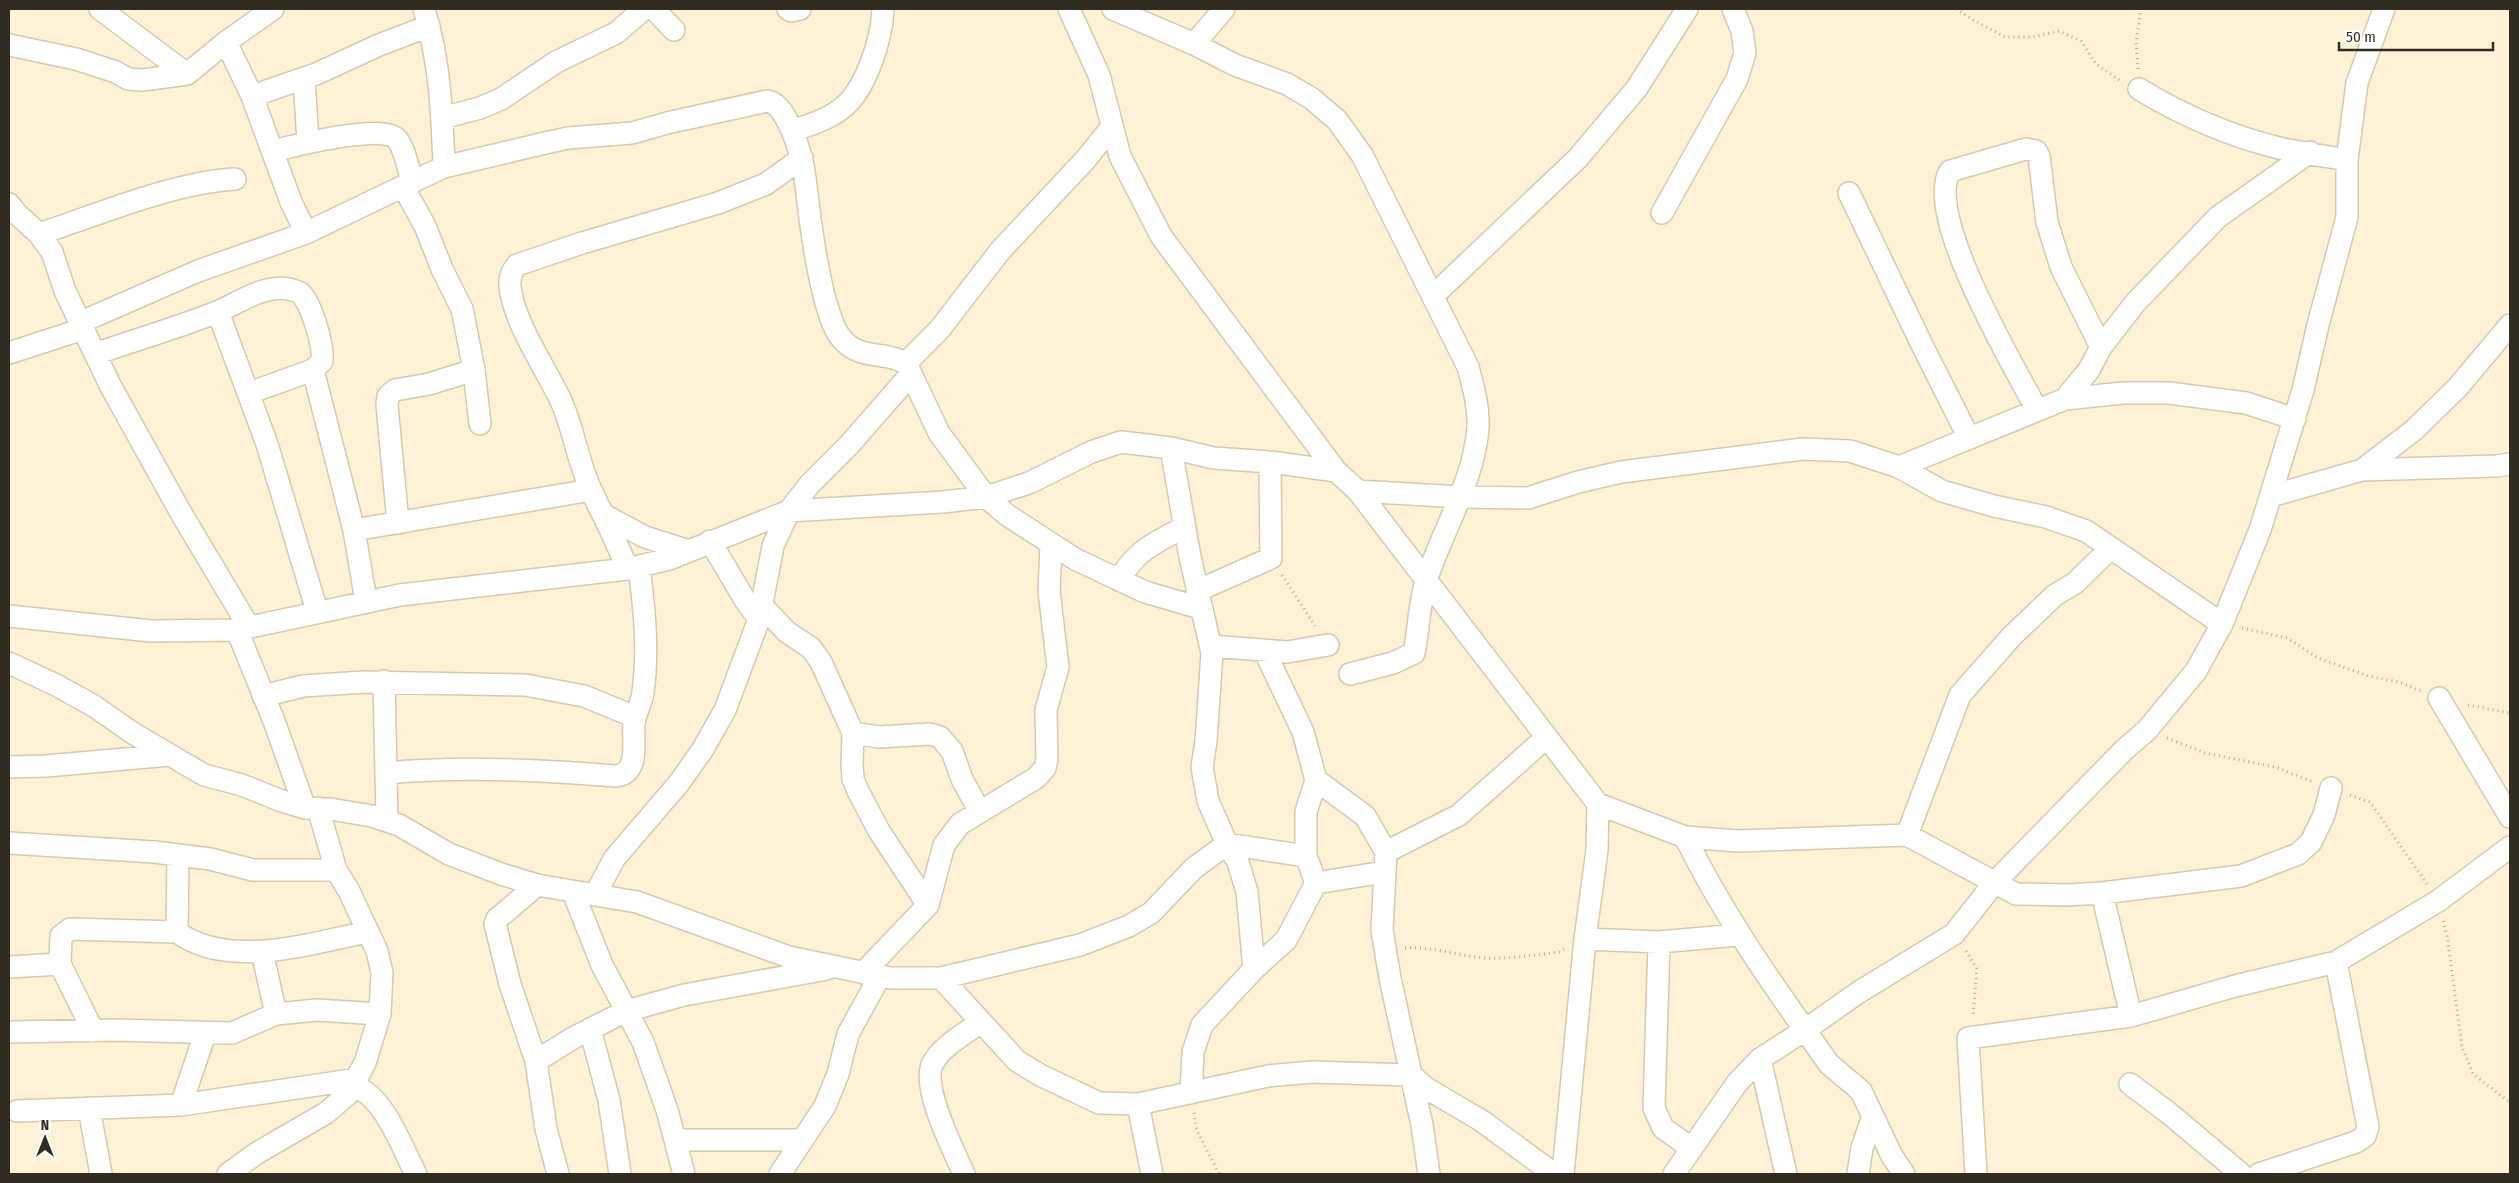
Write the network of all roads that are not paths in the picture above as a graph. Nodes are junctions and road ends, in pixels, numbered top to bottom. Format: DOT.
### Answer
graph roads {
  1 [pos="100,9"];
  2 [pos="273,9"];
  3 [pos="644,9"];
  4 [pos="654,9"];
  5 [pos="788,9"];
  6 [pos="800,9"];
  7 [pos="883,9"];
  8 [pos="1069,9"];
  9 [pos="1113,9"];
  10 [pos="1224,9"];
  11 [pos="1733,9"];
  12 [pos="2384,9"];
  13 [pos="1690,11"];
  14 [pos="427,18"];
  15 [pos="674,30"];
  16 [pos="226,42"];
  17 [pos="1194,44"];
  18 [pos="9,45"];
  19 [pos="187,74"];
  20 [pos="304,78"];
  21 [pos="2139,90"];
  22 [pos="252,96"];
  23 [pos="442,118"];
  24 [pos="1111,128"];
  25 [pos="792,131"];
  26 [pos="308,142"];
  27 [pos="273,151"];
  28 [pos="2310,152"];
  29 [pos="802,158"];
  30 [pos="2347,160"];
  31 [pos="444,167"];
  32 [pos="235,179"];
  33 [pos="408,185"];
  34 [pos="1850,193"];
  35 [pos="9,204"];
  36 [pos="1662,213"];
  37 [pos="306,233"];
  38 [pos="39,234"];
  39 [pos="1434,295"];
  40 [pos="218,312"];
  41 [pos="2510,325"];
  42 [pos="81,326"];
  43 [pos="2101,347"];
  44 [pos="9,353"];
  45 [pos="95,354"];
  46 [pos="908,369"];
  47 [pos="313,370"];
  48 [pos="474,370"];
  49 [pos="249,393"];
  50 [pos="2066,399"];
  51 [pos="2037,410"];
  52 [pos="2295,420"];
  53 [pos="480,424"];
  54 [pos="1970,438"];
  55 [pos="1171,448"];
  56 [pos="1270,462"];
  57 [pos="2510,464"];
  58 [pos="1899,467"];
  59 [pos="2362,470"];
  60 [pos="1336,471"];
  61 [pos="591,490"];
  62 [pos="1358,490"];
  63 [pos="2271,496"];
  64 [pos="986,497"];
  65 [pos="1460,497"];
  66 [pos="789,511"];
  67 [pos="604,515"];
  68 [pos="398,522"];
  69 [pos="1184,527"];
  70 [pos="354,530"];
  71 [pos="710,541"];
  72 [pos="1051,545"];
  73 [pos="2110,549"];
  74 [pos="689,552"];
  75 [pos="633,567"];
  76 [pos="1119,580"];
  77 [pos="1426,580"];
  78 [pos="1199,600"];
  79 [pos="366,602"];
  80 [pos="317,611"];
  81 [pos="761,613"];
  82 [pos="9,616"];
  83 [pos="2222,624"];
  84 [pos="243,628"];
  85 [pos="1328,645"];
  86 [pos="1211,646"];
  87 [pos="1264,650"];
  88 [pos="9,664"];
  89 [pos="1350,674"];
  90 [pos="384,681"];
  91 [pos="263,696"];
  92 [pos="2439,698"];
  93 [pos="635,717"];
  94 [pos="853,734"];
  95 [pos="1546,737"];
  96 [pos="170,754"];
  97 [pos="9,767"];
  98 [pos="386,773"];
  99 [pos="1316,780"];
  100 [pos="2331,788"];
  101 [pos="1598,804"];
  102 [pos="311,808"];
  103 [pos="980,812"];
  104 [pos="2510,817"];
  105 [pos="387,821"];
  106 [pos="1907,835"];
  107 [pos="1685,837"];
  108 [pos="9,843"];
  109 [pos="1226,844"];
  110 [pos="2510,847"];
  111 [pos="178,855"];
  112 [pos="1306,856"];
  113 [pos="1385,862"];
  114 [pos="336,870"];
  115 [pos="1995,882"];
  116 [pos="1316,883"];
  117 [pos="537,885"];
  118 [pos="573,892"];
  119 [pos="2102,893"];
  120 [pos="595,895"];
  121 [pos="928,905"];
  122 [pos="177,932"];
  123 [pos="368,932"];
  124 [pos="1738,935"];
  125 [pos="1585,939"];
  126 [pos="1659,942"];
  127 [pos="262,952"];
  128 [pos="2336,962"];
  129 [pos="60,964"];
  130 [pos="9,967"];
  131 [pos="838,968"];
  132 [pos="1254,969"];
  133 [pos="872,975"];
  134 [pos="941,978"];
  135 [pos="626,1011"];
  136 [pos="276,1014"];
  137 [pos="380,1014"];
  138 [pos="2131,1016"];
  139 [pos="981,1022"];
  140 [pos="590,1030"];
  141 [pos="1805,1030"];
  142 [pos="93,1031"];
  143 [pos="9,1032"];
  144 [pos="205,1034"];
  145 [pos="1760,1059"];
  146 [pos="536,1061"];
  147 [pos="1411,1075"];
  148 [pos="356,1082"];
  149 [pos="2130,1084"];
  150 [pos="1191,1093"];
  151 [pos="1138,1104"];
  152 [pos="181,1105"];
  153 [pos="89,1108"];
  154 [pos="17,1111"];
  155 [pos="1872,1116"];
  156 [pos="675,1140"];
  157 [pos="801,1140"];
  158 [pos="1691,1148"];
  159 [pos="101,1174"];
  160 [pos="228,1174"];
  161 [pos="416,1174"];
  162 [pos="558,1174"];
  163 [pos="620,1174"];
  164 [pos="684,1174"];
  165 [pos="780,1174"];
  166 [pos="964,1174"];
  167 [pos="1152,1174"];
  168 [pos="1429,1174"];
  169 [pos="1554,1174"];
  170 [pos="1563,1174"];
  171 [pos="1674,1174"];
  172 [pos="1786,1174"];
  173 [pos="1858,1174"];
  174 [pos="1904,1174"];
  175 [pos="1976,1174"];
  176 [pos="2241,1174"];
  177 [pos="2259,1174"];
  1 -- 19 [label="street"];
  2 -- 16 [label="street"];
  3 -- 23 [label="street"];
  4 -- 15 [label="street"];
  5 -- 6 [label="street"];
  7 -- 25 [label="street"];
  8 -- 24 [label="street"];
  9 -- 17 [label="street"];
  10 -- 17 [label="street"];
  11 -- 36 [label="street"];
  12 -- 30 [label="street"];
  13 -- 39 [label="street"];
  14 -- 20 [label="street"];
  14 -- 23 [label="street"];
  16 -- 19 [label="street"];
  16 -- 22 [label="street"];
  17 -- 39 [label="street"];
  18 -- 19 [label="street"];
  20 -- 22 [label="street"];
  20 -- 26 [label="street"];
  21 -- 28 [label="street"];
  22 -- 27 [label="street"];
  23 -- 31 [label="street"];
  24 -- 46 [label="street"];
  24 -- 60 [label="street"];
  25 -- 29 [label="street"];
  25 -- 31 [label="street"];
  26 -- 27 [label="street"];
  26 -- 33 [label="street"];
  27 -- 37 [label="street"];
  28 -- 30 [label="street"];
  28 -- 43 [label="street"];
  29 -- 46 [label="street"];
  29 -- 61 [label="street"];
  30 -- 52 [label="street"];
  31 -- 33 [label="street"];
  32 -- 38 [label="street"];
  33 -- 37 [label="street"];
  33 -- 48 [label="street"];
  34 -- 54 [label="street"];
  35 -- 38 [label="street"];
  37 -- 42 [label="street"];
  38 -- 42 [label="street"];
  39 -- 65 [label="street"];
  40 -- 45 [label="street"];
  40 -- 47 [label="street"];
  40 -- 49 [label="street"];
  41 -- 59 [label="street"];
  42 -- 44 [label="street"];
  42 -- 45 [label="street"];
  43 -- 50 [label="street"];
  43 -- 51 [label="street"];
  45 -- 84 [label="street"];
  46 -- 64 [label="street"];
  46 -- 66 [label="street"];
  47 -- 49 [label="street"];
  47 -- 70 [label="street"];
  48 -- 53 [label="street"];
  48 -- 68 [label="street"];
  49 -- 80 [label="street"];
  50 -- 51 [label="street"];
  50 -- 52 [label="street"];
  51 -- 54 [label="street"];
  52 -- 63 [label="street"];
  54 -- 58 [label="street"];
  55 -- 56 [label="street"];
  55 -- 64 [label="street"];
  55 -- 69 [label="street"];
  56 -- 60 [label="street"];
  56 -- 78 [label="street"];
  57 -- 59 [label="street"];
  58 -- 65 [label="street"];
  58 -- 73 [label="street"];
  59 -- 63 [label="street"];
  60 -- 62 [label="street"];
  61 -- 67 [label="street"];
  61 -- 68 [label="street"];
  62 -- 65 [label="street"];
  62 -- 77 [label="street"];
  63 -- 83 [label="street"];
  64 -- 66 [label="street"];
  64 -- 72 [label="street"];
  65 -- 77 [label="street"];
  66 -- 71 [label="street"];
  66 -- 81 [label="street"];
  67 -- 74 [label="street"];
  67 -- 75 [label="street"];
  68 -- 70 [label="street"];
  69 -- 76 [label="street"];
  69 -- 78 [label="street"];
  70 -- 79 [label="street"];
  71 -- 74 [label="street"];
  71 -- 81 [label="street"];
  72 -- 76 [label="street"];
  72 -- 103 [label="street"];
  73 -- 83 [label="street"];
  73 -- 106 [label="street"];
  74 -- 75 [label="street"];
  75 -- 79 [label="street"];
  75 -- 93 [label="street"];
  76 -- 78 [label="street"];
  77 -- 89 [label="street"];
  77 -- 95 [label="street"];
  78 -- 86 [label="street"];
  79 -- 80 [label="street"];
  80 -- 84 [label="street"];
  81 -- 94 [label="street"];
  81 -- 120 [label="street"];
  82 -- 84 [label="street"];
  83 -- 115 [label="street"];
  84 -- 91 [label="street"];
  85 -- 87 [label="street"];
  86 -- 87 [label="street"];
  86 -- 109 [label="street"];
  87 -- 99 [label="street"];
  88 -- 96 [label="street"];
  90 -- 91 [label="street"];
  90 -- 93 [label="street"];
  90 -- 98 [label="street"];
  91 -- 102 [label="street"];
  92 -- 104 [label="street"];
  93 -- 98 [label="street"];
  94 -- 103 [label="street"];
  94 -- 121 [label="street"];
  95 -- 101 [label="street"];
  95 -- 113 [label="street"];
  96 -- 97 [label="street"];
  96 -- 102 [label="street"];
  98 -- 105 [label="street"];
  99 -- 112 [label="street"];
  99 -- 113 [label="street"];
  100 -- 119 [label="street"];
  101 -- 107 [label="street"];
  101 -- 125 [label="street"];
  102 -- 105 [label="street"];
  102 -- 114 [label="street"];
  103 -- 121 [label="street"];
  105 -- 117 [label="street"];
  106 -- 107 [label="street"];
  106 -- 115 [label="street"];
  107 -- 124 [label="street"];
  108 -- 111 [label="street"];
  109 -- 112 [label="street"];
  109 -- 132 [label="street"];
  109 -- 134 [label="street"];
  110 -- 128 [label="street"];
  111 -- 114 [label="street"];
  111 -- 122 [label="street"];
  112 -- 116 [label="street"];
  113 -- 116 [label="street"];
  113 -- 147 [label="street"];
  114 -- 123 [label="street"];
  115 -- 119 [label="street"];
  115 -- 141 [label="street"];
  116 -- 132 [label="street"];
  117 -- 118 [label="street"];
  117 -- 146 [label="street"];
  118 -- 120 [label="street"];
  118 -- 135 [label="street"];
  119 -- 138 [label="street"];
  120 -- 131 [label="street"];
  121 -- 133 [label="street"];
  122 -- 127 [label="street"];
  122 -- 129 [label="street"];
  123 -- 127 [label="street"];
  123 -- 137 [label="street"];
  124 -- 126 [label="street"];
  124 -- 141 [label="street"];
  125 -- 126 [label="street"];
  125 -- 170 [label="street"];
  126 -- 158 [label="street"];
  127 -- 136 [label="street"];
  128 -- 138 [label="street"];
  128 -- 177 [label="street"];
  129 -- 130 [label="street"];
  129 -- 142 [label="street"];
  131 -- 133 [label="street"];
  131 -- 135 [label="street"];
  132 -- 150 [label="street"];
  133 -- 134 [label="street"];
  133 -- 157 [label="street"];
  134 -- 139 [label="street"];
  135 -- 140 [label="street"];
  135 -- 156 [label="street"];
  136 -- 137 [label="street"];
  136 -- 144 [label="street"];
  137 -- 148 [label="street"];
  138 -- 175 [label="street"];
  139 -- 151 [label="street"];
  139 -- 166 [label="street"];
  140 -- 146 [label="street"];
  140 -- 163 [label="street"];
  141 -- 145 [label="street"];
  141 -- 155 [label="street"];
  142 -- 143 [label="street"];
  142 -- 144 [label="street"];
  144 -- 152 [label="street"];
  145 -- 158 [label="street"];
  145 -- 172 [label="street"];
  146 -- 162 [label="street"];
  147 -- 150 [label="street"];
  147 -- 168 [label="street"];
  147 -- 169 [label="street"];
  148 -- 152 [label="street"];
  148 -- 160 [label="street"];
  148 -- 161 [label="street"];
  149 -- 176 [label="street"];
  150 -- 151 [label="street"];
  151 -- 167 [label="street"];
  152 -- 153 [label="street"];
  153 -- 154 [label="street"];
  153 -- 159 [label="street"];
  155 -- 173 [label="street"];
  155 -- 174 [label="street"];
  156 -- 157 [label="street"];
  156 -- 164 [label="street"];
  157 -- 165 [label="street"];
  158 -- 171 [label="street"];
}
